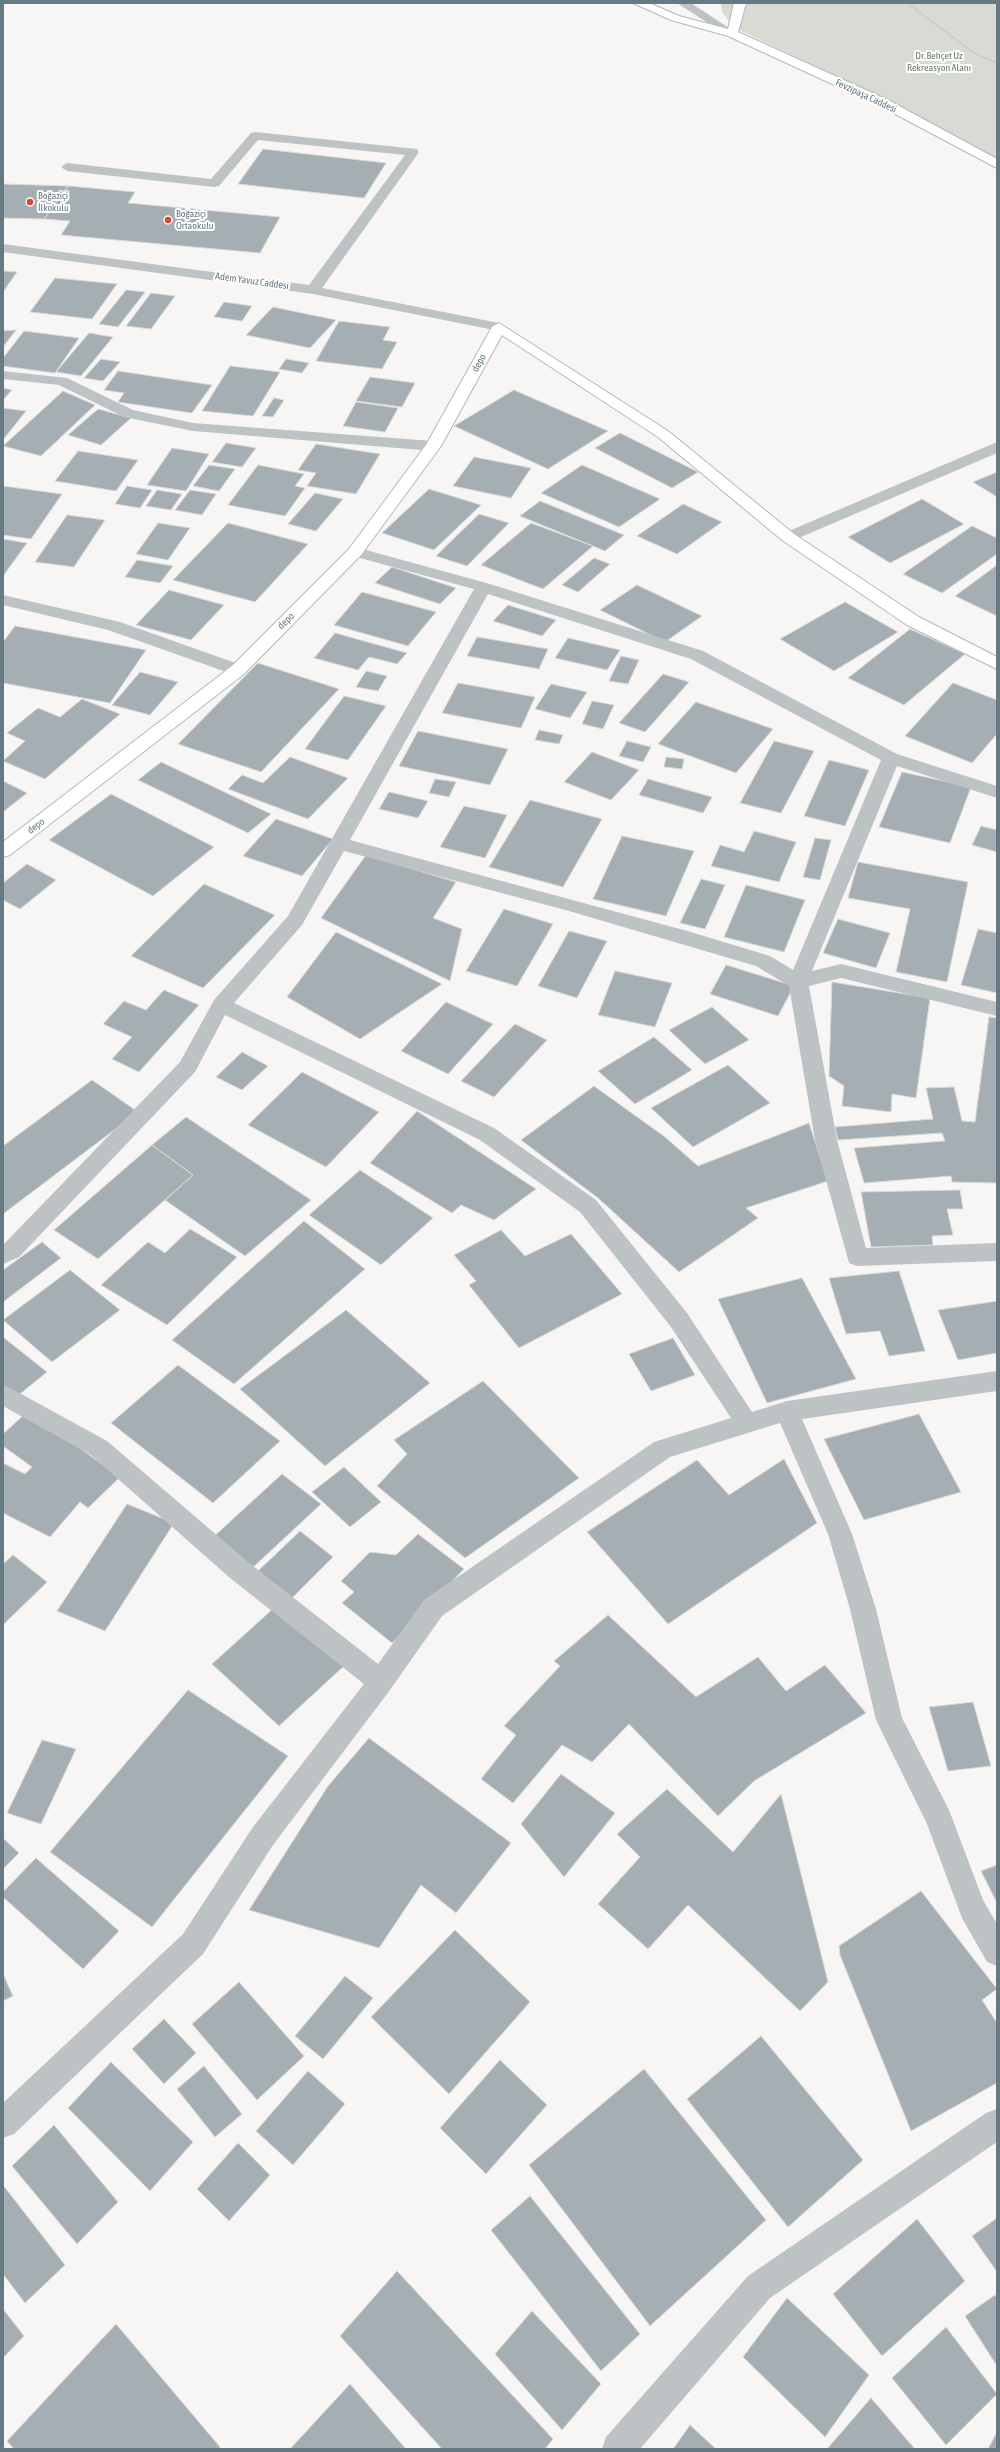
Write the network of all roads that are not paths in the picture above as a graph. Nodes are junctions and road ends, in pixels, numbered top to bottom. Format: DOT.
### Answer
graph roads {
  1 [pos="639,3"];
  2 [pos="682,3"];
  3 [pos="740,3"];
  4 [pos="732,34"];
  5 [pos="997,164"];
  6 [pos="67,166"];
  7 [pos="3,248"];
  8 [pos="313,290"];
  9 [pos="499,327"];
  10 [pos="3,375"];
  11 [pos="433,446"];
  12 [pos="997,447"];
  13 [pos="788,537"];
  14 [pos="355,552"];
  15 [pos="484,586"];
  16 [pos="3,600"];
  17 [pos="997,664"];
  18 [pos="238,670"];
  19 [pos="891,758"];
  20 [pos="997,792"];
  21 [pos="338,843"];
  22 [pos="3,851"];
  23 [pos="798,982"];
  24 [pos="221,1005"];
  25 [pos="997,1009"];
  26 [pos="997,1252"];
  27 [pos="3,1255"];
  28 [pos="997,1380"];
  29 [pos="3,1394"];
  30 [pos="787,1411"];
  31 [pos="747,1423"];
  32 [pos="381,1682"];
  33 [pos="997,1952"];
  34 [pos="3,2123"];
  35 [pos="997,2124"];
  36 [pos="618,2449"];
  1 -- 4 [label="street, Fevzipaşa Caddesi"];
  2 -- 4 [label="street"];
  3 -- 4 [label="street"];
  4 -- 5 [label="street, Fevzipaşa Caddesi"];
  6 -- 8 [label="street"];
  7 -- 8 [label="street, Adem Yavuz Caddesi"];
  8 -- 9 [label="street, Adem Yavuz Caddesi"];
  9 -- 11 [label="street, depo"];
  9 -- 13 [label="street"];
  10 -- 11 [label="street"];
  11 -- 14 [label="street, depo"];
  12 -- 13 [label="street"];
  13 -- 17 [label="street"];
  14 -- 15 [label="street"];
  14 -- 18 [label="street, depo"];
  15 -- 19 [label="street"];
  15 -- 21 [label="street"];
  16 -- 18 [label="street"];
  18 -- 22 [label="street, depo"];
  19 -- 20 [label="street"];
  19 -- 23 [label="street"];
  21 -- 23 [label="street"];
  21 -- 24 [label="street"];
  23 -- 25 [label="street"];
  23 -- 26 [label="street"];
  24 -- 27 [label="street"];
  24 -- 31 [label="street"];
  28 -- 30 [label="street"];
  29 -- 32 [label="street"];
  30 -- 31 [label="street"];
  30 -- 33 [label="street"];
  31 -- 32 [label="street"];
  32 -- 34 [label="street"];
  35 -- 36 [label="street"];
}
